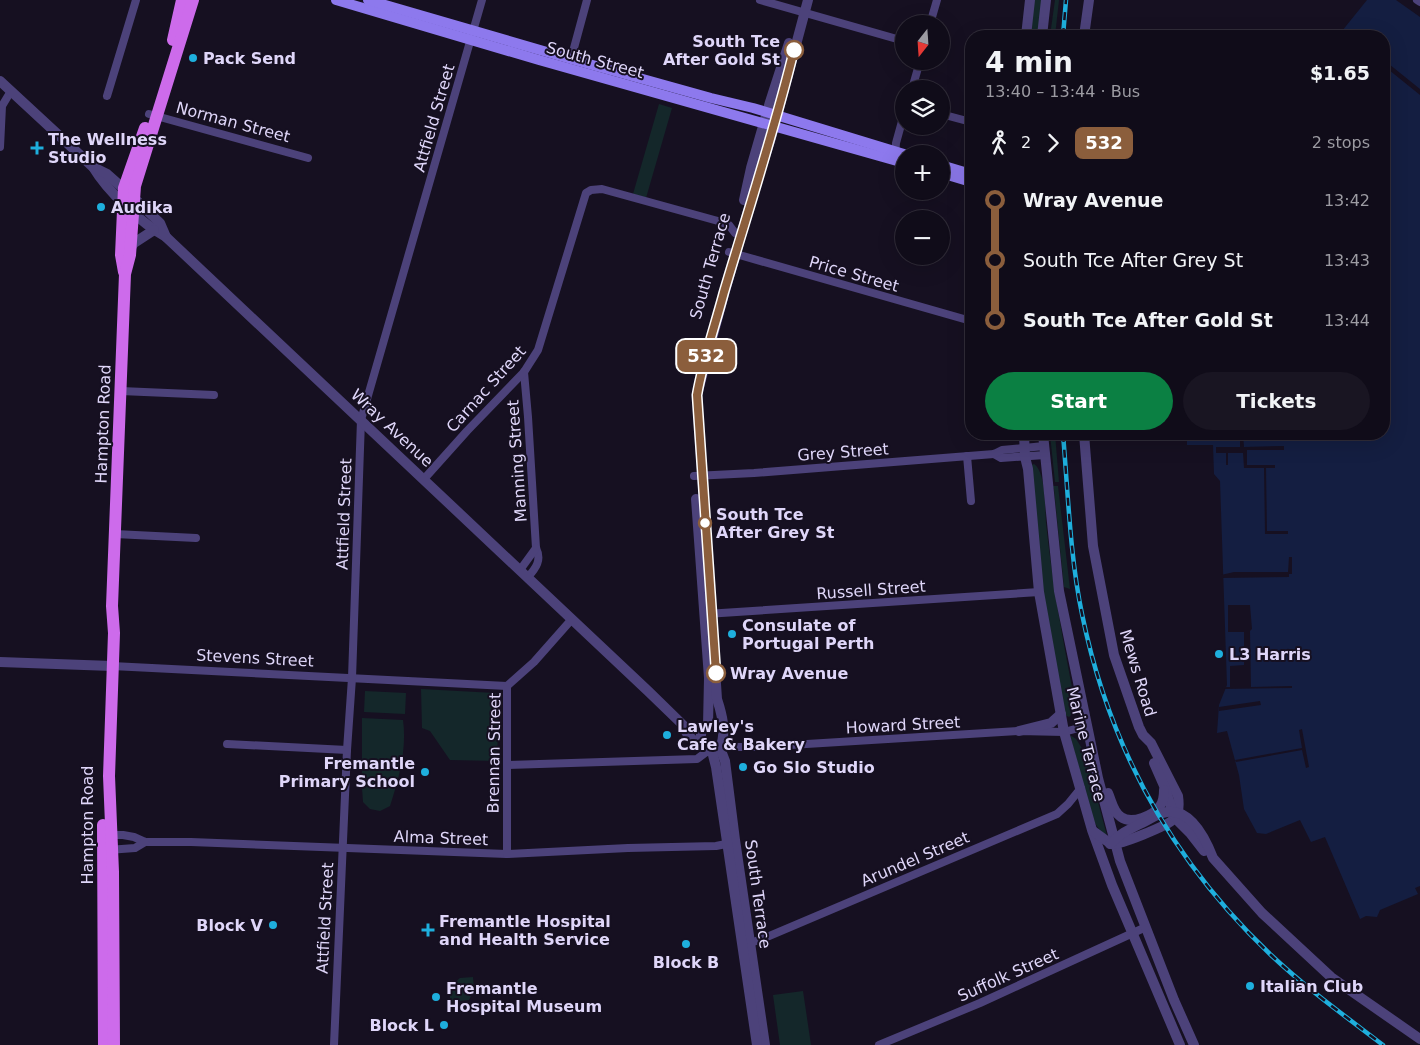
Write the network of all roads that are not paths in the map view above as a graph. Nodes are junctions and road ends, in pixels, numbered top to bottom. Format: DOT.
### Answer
graph roads {
  1 [pos="136,0"];
  2 [pos="182,0"];
  3 [pos="193,0"];
  4 [pos="336,0"];
  5 [pos="368,0"];
  6 [pos="482,0"];
  7 [pos="587,0"];
  8 [pos="760,0"];
  9 [pos="801,0"];
  10 [pos="808,0"];
  11 [pos="937,0"];
  12 [pos="1030,0"];
  13 [pos="1046,0"];
  14 [pos="1089,0"];
  15 [pos="384,6"];
  16 [pos="801,11"];
  17 [pos="933,15"];
  18 [pos="1027,30"];
  19 [pos="1043,30"];
  20 [pos="1085,30"];
  21 [pos="472,35"];
  22 [pos="895,38"];
  23 [pos="571,59"];
  24 [pos="0,81"];
  25 [pos="11,91"];
  26 [pos="107,96"];
  27 [pos="153,115"];
  28 [pos="950,116"];
  29 [pos="765,118"];
  30 [pos="965,120"];
  31 [pos="776,121"];
  32 [pos="0,147"];
  33 [pos="895,156"];
  34 [pos="308,158"];
  35 [pos="950,168"];
  36 [pos="965,172"];
  37 [pos="950,176"];
  38 [pos="965,180"];
  39 [pos="126,195"];
  40 [pos="132,211"];
  41 [pos="154,230"];
  42 [pos="735,233"];
  43 [pos="166,237"];
  44 [pos="130,250"];
  45 [pos="732,253"];
  46 [pos="125,274"];
  47 [pos="965,319"];
  48 [pos="524,372"];
  49 [pos="121,391"];
  50 [pos="214,395"];
  51 [pos="361,420"];
  52 [pos="1024,440"];
  53 [pos="1043,440"];
  54 [pos="1084,440"];
  55 [pos="1044,451"];
  56 [pos="1024,452"];
  57 [pos="967,456"];
  58 [pos="698,476"];
  59 [pos="424,479"];
  60 [pos="971,501"];
  61 [pos="115,534"];
  62 [pos="196,538"];
  63 [pos="536,548"];
  64 [pos="520,570"];
  65 [pos="528,577"];
  66 [pos="1039,592"];
  67 [pos="708,614"];
  68 [pos="572,619"];
  69 [pos="0,662"];
  70 [pos="108,666"];
  71 [pos="352,678"];
  72 [pos="508,686"];
  73 [pos="1061,714"];
  74 [pos="683,725"];
  75 [pos="1086,726"];
  76 [pos="705,727"];
  77 [pos="1019,731"];
  78 [pos="1064,732"];
  79 [pos="722,735"];
  80 [pos="1143,735"];
  81 [pos="227,744"];
  82 [pos="713,749"];
  83 [pos="347,750"];
  84 [pos="508,765"];
  85 [pos="1098,778"];
  86 [pos="1162,783"];
  87 [pos="1081,788"];
  88 [pos="1146,816"];
  89 [pos="1177,817"];
  90 [pos="1092,830"];
  91 [pos="107,835"];
  92 [pos="1129,840"];
  93 [pos="1114,841"];
  94 [pos="145,842"];
  95 [pos="731,843"];
  96 [pos="342,849"];
  97 [pos="108,850"];
  98 [pos="506,854"];
  99 [pos="1120,861"];
  100 [pos="1112,885"];
  101 [pos="1146,927"];
  102 [pos="1133,935"];
  103 [pos="750,943"];
  104 [pos="1420,1039"];
  105 [pos="104,1045"];
  106 [pos="114,1045"];
  107 [pos="334,1045"];
  108 [pos="757,1045"];
  109 [pos="765,1045"];
  110 [pos="879,1045"];
  111 [pos="1180,1045"];
  112 [pos="1194,1045"];
  1 -- 26 [label="street"];
  2 -- 27 [label="main road, Hampton Road"];
  3 -- 27 [label="main road, Hampton Road"];
  4 -- 15 [label="main road, South Street"];
  5 -- 15 [label="main road, South Street"];
  6 -- 21 [label="street, Attfield Street"];
  7 -- 23 [label="street"];
  8 -- 16 [label="street"];
  9 -- 16 [label="street, South Terrace"];
  10 -- 16 [label="street, South Terrace"];
  11 -- 17 [label="street"];
  12 -- 18 [label="street"];
  13 -- 19 [label="street"];
  14 -- 20 [label="street"];
  15 -- 21 [label="main road, South Street"];
  16 -- 22 [label="street"];
  16 -- 29 [label="street, South Terrace"];
  16 -- 31 [label="street, South Terrace"];
  21 -- 23 [label="main road, South Street"];
  21 -- 29 [label="main road, South Street"];
  21 -- 51 [label="street, Attfield Street"];
  23 -- 29 [label="main road, South Street"];
  24 -- 25 [label="street, Wray Avenue"];
  25 -- 32 [label="street"];
  25 -- 39 [label="street, Wray Avenue"];
  27 -- 34 [label="street, Norman Street"];
  27 -- 39 [label="main road, Hampton Road"];
  28 -- 30 [label="street"];
  29 -- 31 [label="main road, South Street"];
  29 -- 42 [label="street, South Terrace"];
  31 -- 33 [label="main road, South Street"];
  31 -- 45 [label="street, South Terrace"];
  35 -- 36 [label="main road"];
  37 -- 38 [label="main road"];
  39 -- 40 [label="main road, Hampton Road"];
  39 -- 43 [label="street, Wray Avenue"];
  39 -- 46 [label="main road, Hampton Road"];
  40 -- 41 [label="street, Wray Avenue"];
  40 -- 44 [label="main road, Hampton Road"];
  41 -- 43 [label="street, Wray Avenue"];
  41 -- 44 [label="street"];
  42 -- 45 [label="street, South Terrace"];
  42 -- 48 [label="street, Carnac Street"];
  43 -- 51 [label="street, Wray Avenue"];
  44 -- 46 [label="main road, Hampton Road"];
  45 -- 47 [label="street, Price Street"];
  45 -- 58 [label="street, South Terrace"];
  46 -- 49 [label="main road, Hampton Road"];
  48 -- 59 [label="street, Carnac Street"];
  48 -- 63 [label="street, Manning Street"];
  49 -- 50 [label="street"];
  49 -- 61 [label="main road, Hampton Road"];
  51 -- 59 [label="street, Wray Avenue"];
  51 -- 71 [label="street, Attfield Street"];
  52 -- 56 [label="street, Marine Terrace"];
  53 -- 55 [label="street, Marine Terrace"];
  54 -- 80 [label="street, Mews Road"];
  55 -- 56 [label="street, Grey Street"];
  55 -- 75 [label="street, Marine Terrace"];
  56 -- 57 [label="street, Grey Street"];
  56 -- 66 [label="street, Marine Terrace"];
  57 -- 58 [label="street, Grey Street"];
  57 -- 60 [label="street"];
  58 -- 67 [label="street, South Terrace"];
  59 -- 64 [label="street, Wray Avenue"];
  61 -- 62 [label="street"];
  61 -- 70 [label="main road, Hampton Road"];
  63 -- 64 [label="street"];
  63 -- 65 [label="street, Manning Street"];
  64 -- 65 [label="street, Wray Avenue"];
  65 -- 68 [label="street, Wray Avenue"];
  66 -- 67 [label="street, Russell Street"];
  66 -- 73 [label="street, Marine Terrace"];
  67 -- 76 [label="street, South Terrace"];
  67 -- 79 [label="street, South Terrace"];
  68 -- 72 [label="street, Brennan Street"];
  68 -- 74 [label="street, Wray Avenue"];
  69 -- 70 [label="street, Stevens Street"];
  70 -- 71 [label="street, Stevens Street"];
  70 -- 91 [label="main road, Hampton Road"];
  71 -- 72 [label="street, Stevens Street"];
  71 -- 83 [label="street, Attfield Street"];
  72 -- 84 [label="street, Brennan Street"];
  73 -- 77 [label="street"];
  73 -- 78 [label="street, Marine Terrace"];
  74 -- 76 [label="street"];
  74 -- 82 [label="street, Wray Avenue"];
  75 -- 78 [label="street, Howard Street"];
  75 -- 85 [label="street, Marine Terrace"];
  76 -- 79 [label="street"];
  76 -- 82 [label="street, South Terrace"];
  77 -- 78 [label="street, Howard Street"];
  77 -- 82 [label="street, Howard Street"];
  78 -- 87 [label="street, Marine Terrace"];
  79 -- 82 [label="street, South Terrace"];
  80 -- 86 [label="street"];
  80 -- 89 [label="street, Mews Road"];
  81 -- 83 [label="street"];
  82 -- 84 [label="street"];
  82 -- 95 [label="street, South Terrace"];
  83 -- 96 [label="street, Attfield Street"];
  84 -- 98 [label="street, Brennan Street"];
  85 -- 88 [label="street"];
  85 -- 93 [label="street, Marine Terrace"];
  86 -- 88 [label="street"];
  86 -- 89 [label="street"];
  87 -- 90 [label="street, Marine Terrace"];
  87 -- 103 [label="street, Arundel Street"];
  88 -- 93 [label="street"];
  89 -- 92 [label="street"];
  89 -- 93 [label="street"];
  89 -- 104 [label="street"];
  90 -- 93 [label="street"];
  90 -- 100 [label="street, Marine Terrace"];
  91 -- 94 [label="street, Alma Street"];
  91 -- 97 [label="main road, Hampton Road"];
  92 -- 93 [label="street"];
  92 -- 99 [label="street"];
  93 -- 99 [label="street, Marine Terrace"];
  93 -- 100 [label="street"];
  94 -- 96 [label="street, Alma Street"];
  94 -- 97 [label="street, Alma Street"];
  95 -- 98 [label="street, Alma Street"];
  95 -- 103 [label="street, South Terrace"];
  95 -- 108 [label="street, South Terrace"];
  96 -- 98 [label="street, Alma Street"];
  96 -- 107 [label="street, Attfield Street"];
  97 -- 105 [label="main road, Hampton Road"];
  97 -- 106 [label="main road, Hampton Road"];
  99 -- 101 [label="street, Marine Terrace"];
  100 -- 102 [label="street, Marine Terrace"];
  101 -- 102 [label="street, Suffolk Street"];
  101 -- 112 [label="street, Marine Terrace"];
  102 -- 110 [label="street, Suffolk Street"];
  102 -- 111 [label="street, Marine Terrace"];
  103 -- 109 [label="street, South Terrace"];
}
